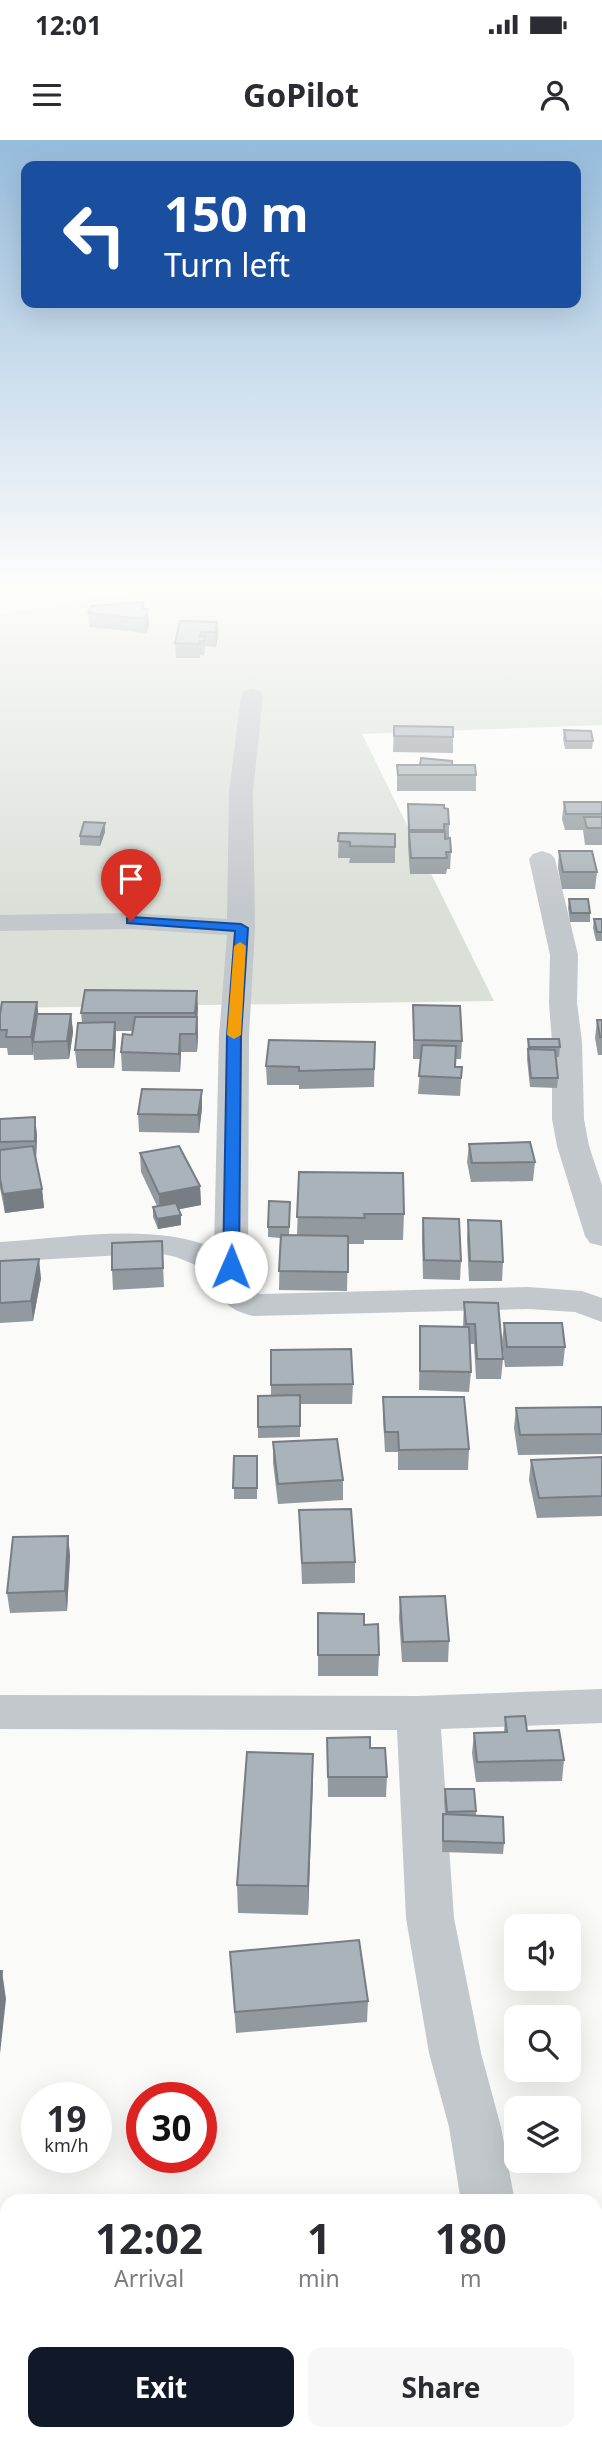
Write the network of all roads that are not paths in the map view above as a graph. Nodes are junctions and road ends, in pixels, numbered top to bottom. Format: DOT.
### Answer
graph roads {
  1 [pos="252,696"];
  2 [pos="542,859"];
  3 [pos="0,923"];
  4 [pos="241,928"];
  5 [pos="602,1237"];
  6 [pos="0,1252"];
  7 [pos="231,1267"];
  8 [pos="602,1311"];
  9 [pos="602,1706"];
  10 [pos="0,1712"];
  11 [pos="418,1713"];
  12 [pos="487,2194"];
  1 -- 4 [label="street"];
  2 -- 5 [label="street"];
  3 -- 4 [label="street"];
  4 -- 7 [label="street"];
  6 -- 7 [label="street"];
  7 -- 8 [label="street"];
  9 -- 11 [label="street"];
  10 -- 11 [label="street"];
  11 -- 12 [label="street"];
}
